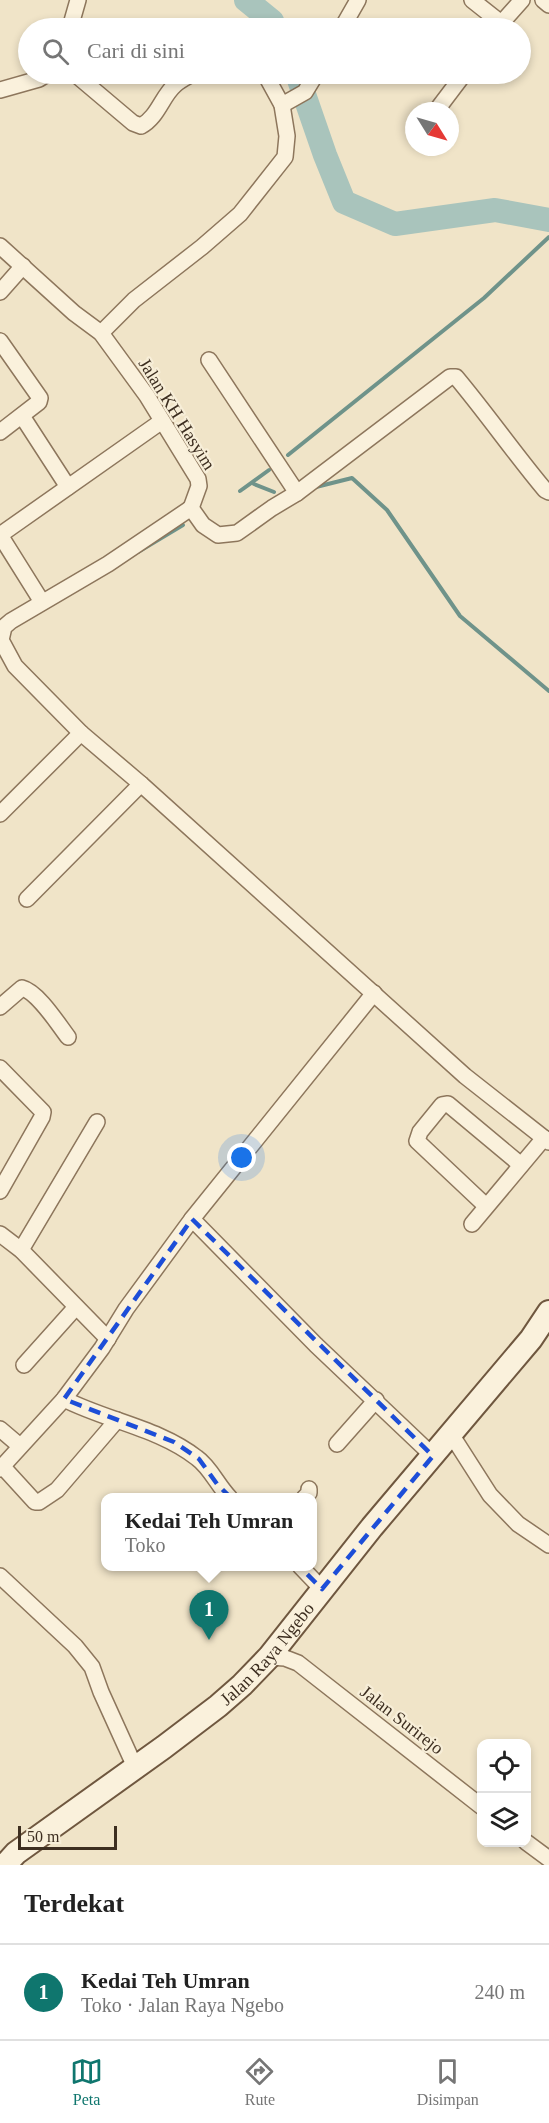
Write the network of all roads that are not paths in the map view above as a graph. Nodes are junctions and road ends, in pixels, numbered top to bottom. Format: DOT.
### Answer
graph roads {
  1 [pos="358,0"];
  2 [pos="472,0"];
  3 [pos="522,0"];
  4 [pos="543,0"];
  5 [pos="78,2"];
  6 [pos="549,5"];
  7 [pos="73,18"];
  8 [pos="348,18"];
  9 [pos="491,18"];
  10 [pos="506,18"];
  11 [pos="23,84"];
  12 [pos="87,84"];
  13 [pos="176,84"];
  14 [pos="271,84"];
  15 [pos="310,84"];
  16 [pos="456,84"];
  17 [pos="2,92"];
  18 [pos="443,102"];
  19 [pos="284,104"];
  20 [pos="0,246"];
  21 [pos="23,266"];
  22 [pos="0,292"];
  23 [pos="101,333"];
  24 [pos="0,341"];
  25 [pos="209,360"];
  26 [pos="22,416"];
  27 [pos="162,421"];
  28 [pos="0,432"];
  29 [pos="68,487"];
  30 [pos="549,492"];
  31 [pos="297,493"];
  32 [pos="191,508"];
  33 [pos="0,535"];
  34 [pos="42,602"];
  35 [pos="0,640"];
  36 [pos="81,733"];
  37 [pos="141,784"];
  38 [pos="0,814"];
  39 [pos="27,899"];
  40 [pos="374,993"];
  41 [pos="0,1007"];
  42 [pos="68,1037"];
  43 [pos="2,1074"];
  44 [pos="97,1122"];
  45 [pos="546,1140"];
  46 [pos="521,1165"];
  47 [pos="0,1191"];
  48 [pos="486,1206"];
  49 [pos="192,1219"];
  50 [pos="472,1224"];
  51 [pos="0,1234"];
  52 [pos="21,1250"];
  53 [pos="76,1307"];
  54 [pos="549,1312"];
  55 [pos="108,1339"];
  56 [pos="24,1365"];
  57 [pos="64,1399"];
  58 [pos="376,1400"];
  59 [pos="117,1420"];
  60 [pos="0,1429"];
  61 [pos="452,1434"];
  62 [pos="337,1444"];
  63 [pos="20,1446"];
  64 [pos="434,1456"];
  65 [pos="1,1468"];
  66 [pos="226,1493"];
  67 [pos="549,1545"];
  68 [pos="305,1571"];
  69 [pos="0,1576"];
  70 [pos="322,1589"];
  71 [pos="289,1632"];
  72 [pos="269,1657"];
  73 [pos="298,1664"];
  74 [pos="135,1767"];
  75 [pos="477,1802"];
  76 [pos="531,1846"];
  77 [pos="549,1859"];
  78 [pos="5,1865"];
  1 -- 8 [label="street"];
  2 -- 9 [label="street"];
  3 -- 10 [label="street"];
  4 -- 6 [label="street"];
  5 -- 7 [label="street"];
  11 -- 17 [label="street"];
  12 -- 13 [label="street"];
  14 -- 19 [label="street"];
  15 -- 19 [label="street"];
  16 -- 18 [label="street"];
  19 -- 23 [label="street"];
  20 -- 21 [label="street, Jalan KH Hasyim"];
  21 -- 22 [label="street"];
  21 -- 23 [label="street, Jalan KH Hasyim"];
  23 -- 27 [label="street, Jalan KH Hasyim"];
  24 -- 26 [label="street"];
  25 -- 31 [label="street"];
  26 -- 28 [label="street"];
  26 -- 29 [label="street"];
  27 -- 29 [label="street"];
  27 -- 32 [label="street, Jalan KH Hasyim"];
  29 -- 33 [label="street"];
  30 -- 31 [label="street"];
  31 -- 32 [label="street"];
  32 -- 34 [label="street"];
  33 -- 34 [label="street"];
  34 -- 35 [label="street"];
  35 -- 36 [label="street"];
  36 -- 37 [label="street"];
  36 -- 38 [label="street"];
  37 -- 39 [label="street"];
  37 -- 40 [label="street"];
  40 -- 45 [label="street"];
  40 -- 49 [label="street"];
  41 -- 42 [label="street"];
  43 -- 47 [label="street"];
  44 -- 52 [label="street"];
  45 -- 46 [label="street"];
  46 -- 48 [label="street"];
  46 -- 48 [label="street"];
  48 -- 50 [label="street"];
  49 -- 55 [label="street"];
  49 -- 58 [label="street"];
  51 -- 52 [label="street"];
  52 -- 53 [label="street"];
  53 -- 55 [label="street"];
  53 -- 56 [label="street"];
  54 -- 61 [label="street, Jalan Raya Ngebo"];
  55 -- 57 [label="street"];
  57 -- 59 [label="street"];
  57 -- 63 [label="street"];
  58 -- 62 [label="street"];
  58 -- 64 [label="street"];
  59 -- 65 [label="street"];
  59 -- 66 [label="street"];
  60 -- 63 [label="street"];
  61 -- 64 [label="street, Jalan Raya Ngebo"];
  61 -- 67 [label="street"];
  63 -- 65 [label="street"];
  64 -- 70 [label="street, Jalan Raya Ngebo"];
  68 -- 70 [label="street"];
  69 -- 74 [label="street"];
  70 -- 71 [label="street, Jalan Raya Ngebo"];
  71 -- 72 [label="street, Jalan Raya Ngebo"];
  71 -- 73 [label="street"];
  72 -- 73 [label="street, Jalan Surirejo"];
  72 -- 74 [label="street, Jalan Raya Ngebo"];
  73 -- 75 [label="street, Jalan Surirejo"];
  74 -- 78 [label="street, Jalan Raya Ngebo"];
  76 -- 77 [label="street"];
}
